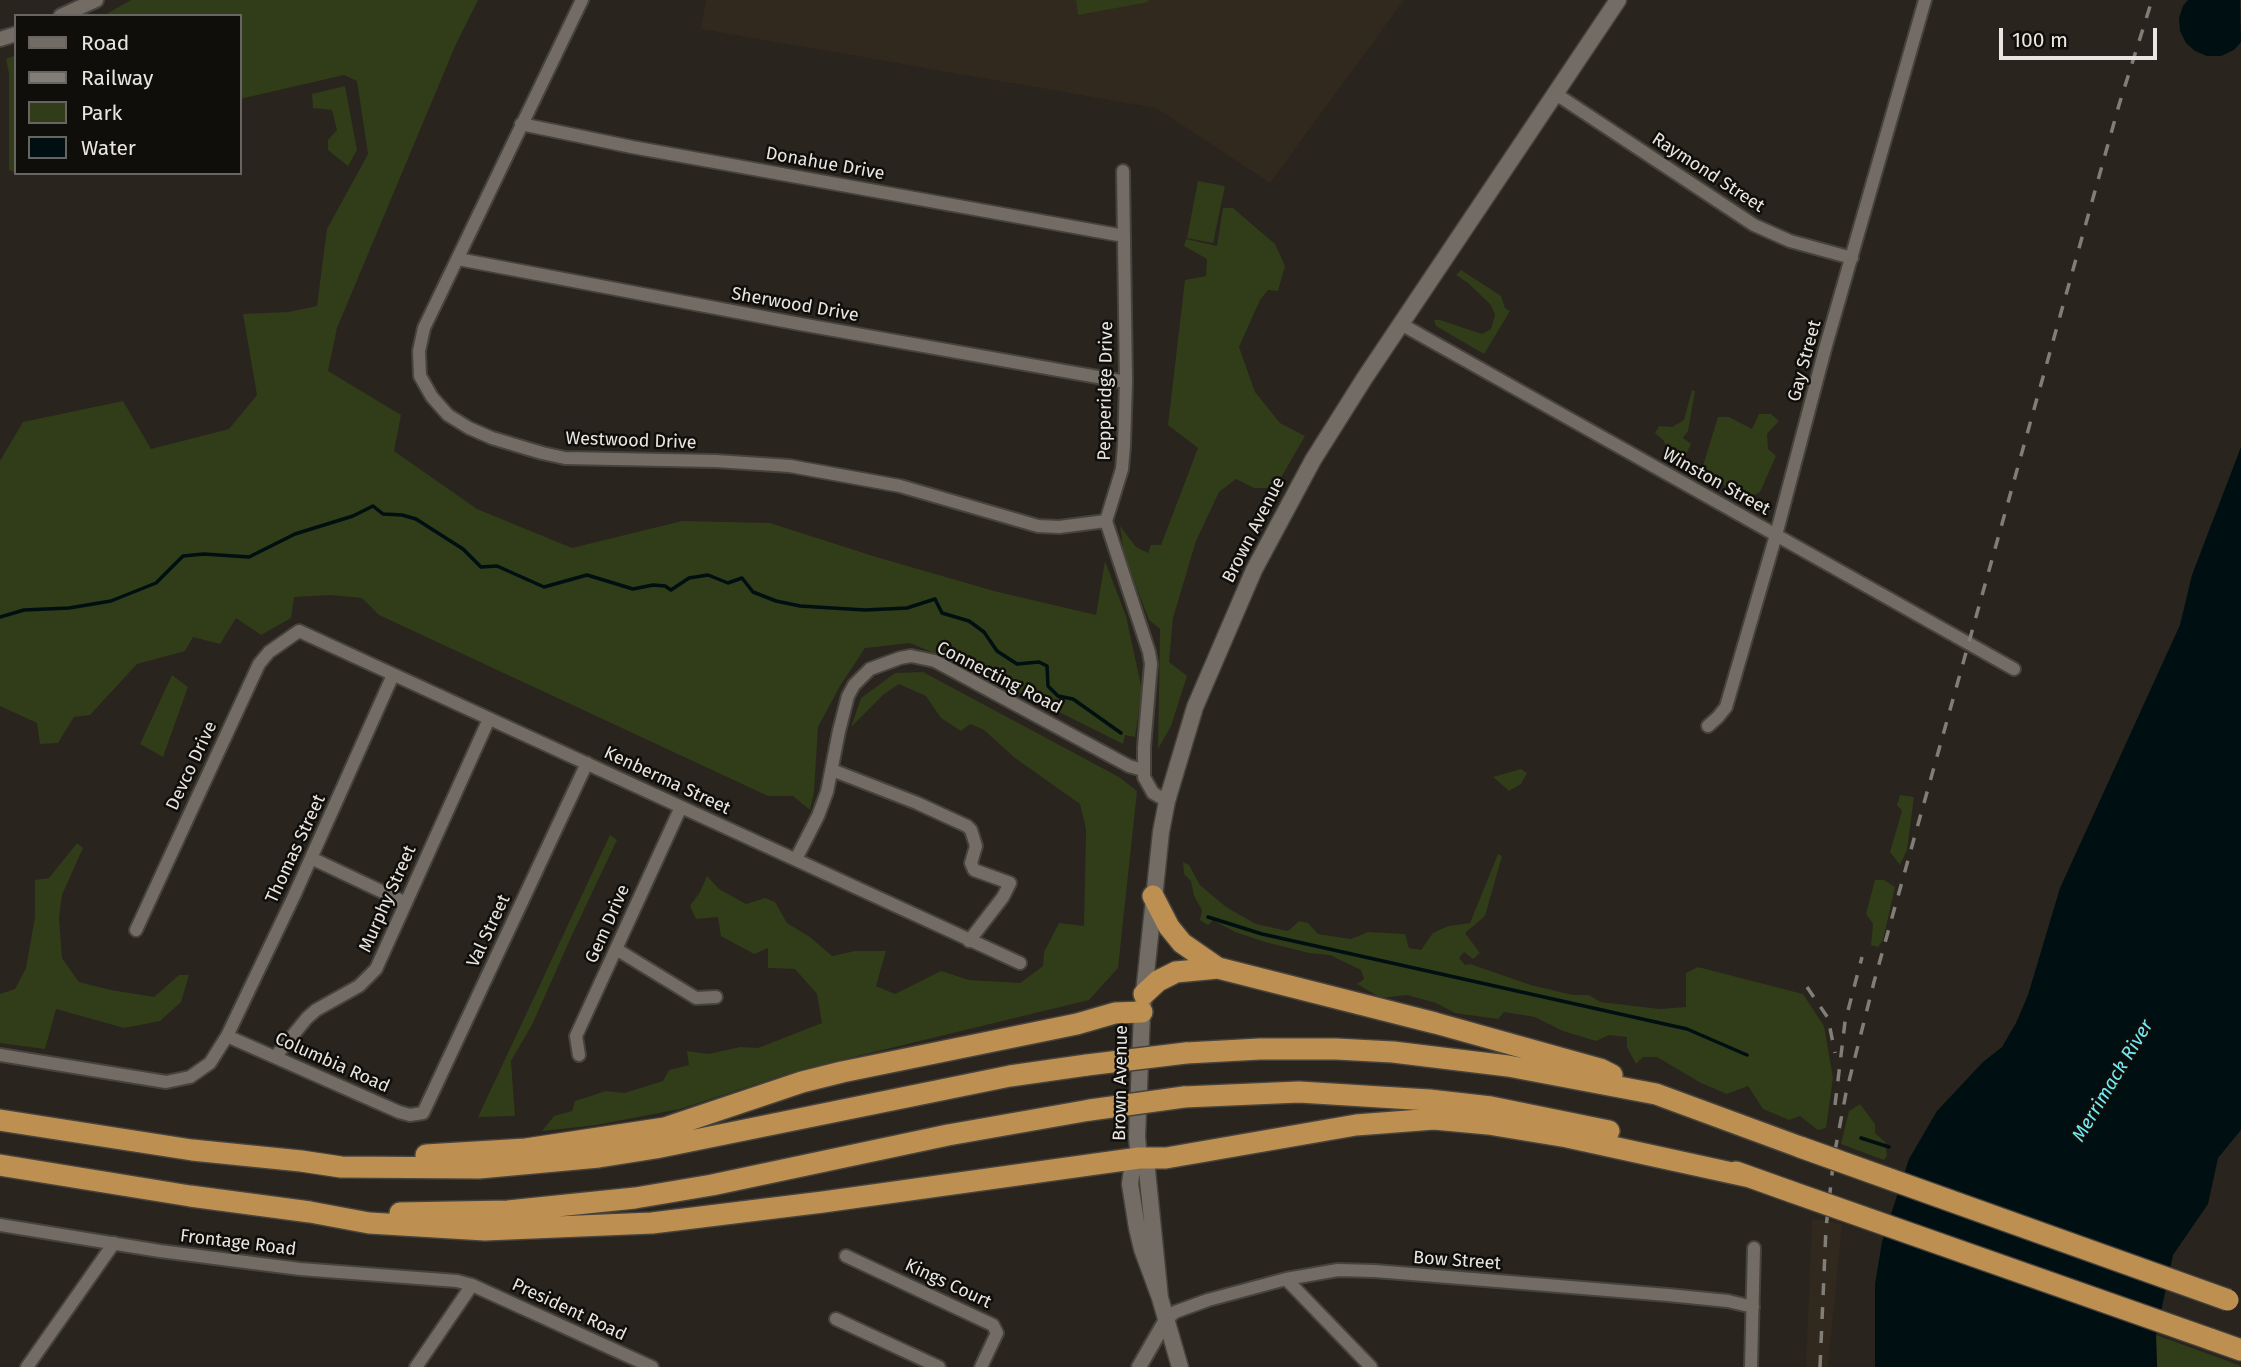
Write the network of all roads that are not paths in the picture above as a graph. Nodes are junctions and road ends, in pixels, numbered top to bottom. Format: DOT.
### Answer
graph roads {
  1 [pos="96,0"];
  2 [pos="582,0"];
  3 [pos="1618,0"];
  4 [pos="1925,0"];
  5 [pos="65,14"];
  6 [pos="1556,94"];
  7 [pos="521,124"];
  8 [pos="1123,171"];
  9 [pos="1124,236"];
  10 [pos="1852,258"];
  11 [pos="458,259"];
  12 [pos="1401,324"];
  13 [pos="1126,382"];
  14 [pos="1106,521"];
  15 [pos="1776,535"];
  16 [pos="299,631"];
  17 [pos="2014,669"];
  18 [pos="393,675"];
  19 [pos="489,719"];
  20 [pos="1708,726"];
  21 [pos="587,763"];
  22 [pos="832,770"];
  23 [pos="1143,770"];
  24 [pos="1167,801"];
  25 [pos="681,807"];
  26 [pos="312,858"];
  27 [pos="796,859"];
  28 [pos="1153,897"];
  29 [pos="406,903"];
  30 [pos="136,930"];
  31 [pos="969,941"];
  32 [pos="616,948"];
  33 [pos="1020,963"];
  34 [pos="1218,968"];
  35 [pos="716,997"];
  36 [pos="1143,1003"];
  37 [pos="228,1036"];
  38 [pos="0,1055"];
  39 [pos="579,1055"];
  40 [pos="275,1057"];
  41 [pos="1656,1094"];
  42 [pos="424,1113"];
  43 [pos="0,1120"];
  44 [pos="1139,1158"];
  45 [pos="301,1161"];
  46 [pos="0,1165"];
  47 [pos="1749,1177"];
  48 [pos="310,1212"];
  49 [pos="0,1225"];
  50 [pos="114,1243"];
  51 [pos="1754,1248"];
  52 [pos="846,1256"];
  53 [pos="1286,1279"];
  54 [pos="472,1285"];
  55 [pos="2235,1302"];
  56 [pos="1753,1307"];
  57 [pos="836,1319"];
  58 [pos="1166,1320"];
  59 [pos="2241,1350"];
  60 [pos="27,1367"];
  61 [pos="416,1367"];
  62 [pos="652,1367"];
  63 [pos="939,1367"];
  64 [pos="981,1367"];
  65 [pos="1139,1367"];
  66 [pos="1180,1367"];
  67 [pos="1371,1367"];
  68 [pos="1751,1367"];
  1 -- 5 [label="street"];
  2 -- 7 [label="street, Westwood Drive"];
  3 -- 6 [label="main road, Brown Avenue"];
  4 -- 10 [label="street, Gay Street"];
  6 -- 10 [label="street, Raymond Street"];
  6 -- 12 [label="main road, Brown Avenue"];
  7 -- 9 [label="street, Donahue Drive"];
  7 -- 11 [label="street, Westwood Drive"];
  8 -- 9 [label="street, Pepperidge Drive"];
  9 -- 13 [label="street, Pepperidge Drive"];
  10 -- 15 [label="street, Gay Street"];
  11 -- 13 [label="street, Sherwood Drive"];
  11 -- 14 [label="street, Westwood Drive"];
  12 -- 15 [label="street, Winston Street"];
  12 -- 24 [label="main road, Brown Avenue"];
  13 -- 14 [label="street, Pepperidge Drive"];
  14 -- 23 [label="street"];
  15 -- 17 [label="street, Winston Street"];
  15 -- 20 [label="street, Gay Street"];
  16 -- 18 [label="street, Kenberma Street"];
  16 -- 30 [label="street, Devco Drive"];
  18 -- 19 [label="street, Kenberma Street"];
  18 -- 26 [label="street, Thomas Street"];
  19 -- 21 [label="street, Kenberma Street"];
  19 -- 29 [label="street, Murphy Street"];
  21 -- 25 [label="street, Kenberma Street"];
  21 -- 42 [label="street, Val Street"];
  22 -- 23 [label="street, Connecting Road"];
  22 -- 27 [label="street, Connecting Road"];
  22 -- 31 [label="street"];
  23 -- 24 [label="street"];
  24 -- 28 [label="main road, Brown Avenue"];
  25 -- 27 [label="street, Kenberma Street"];
  25 -- 32 [label="street, Gem Drive"];
  26 -- 29 [label="street"];
  26 -- 37 [label="street, Thomas Street"];
  27 -- 31 [label="street, Kenberma Street"];
  28 -- 34 [label="highway"];
  28 -- 36 [label="main road, Brown Avenue"];
  29 -- 40 [label="street, Murphy Street"];
  31 -- 33 [label="street, Kenberma Street"];
  32 -- 35 [label="street"];
  32 -- 39 [label="street, Gem Drive"];
  34 -- 36 [label="highway"];
  34 -- 41 [label="highway"];
  36 -- 44 [label="main road, Brown Avenue"];
  36 -- 45 [label="highway"];
  37 -- 38 [label="street"];
  37 -- 40 [label="street, Columbia Road"];
  40 -- 42 [label="street, Columbia Road"];
  41 -- 45 [label="highway, bridge"];
  41 -- 55 [label="highway, bridge"];
  43 -- 45 [label="highway"];
  44 -- 47 [label="highway"];
  44 -- 48 [label="highway"];
  44 -- 58 [label="main road, Brown Avenue"];
  46 -- 48 [label="highway"];
  47 -- 48 [label="highway, bridge"];
  47 -- 59 [label="highway, bridge"];
  49 -- 50 [label="street, Frontage Road"];
  50 -- 54 [label="street, Frontage Road"];
  50 -- 60 [label="street"];
  51 -- 56 [label="street"];
  52 -- 64 [label="street, Kings Court"];
  53 -- 56 [label="street, Bow Street"];
  53 -- 58 [label="street, Bow Street"];
  53 -- 67 [label="street"];
  54 -- 61 [label="street"];
  54 -- 62 [label="street, President Road"];
  56 -- 68 [label="street"];
  57 -- 63 [label="street"];
  58 -- 65 [label="street"];
  58 -- 66 [label="main road, Brown Avenue"];
}
